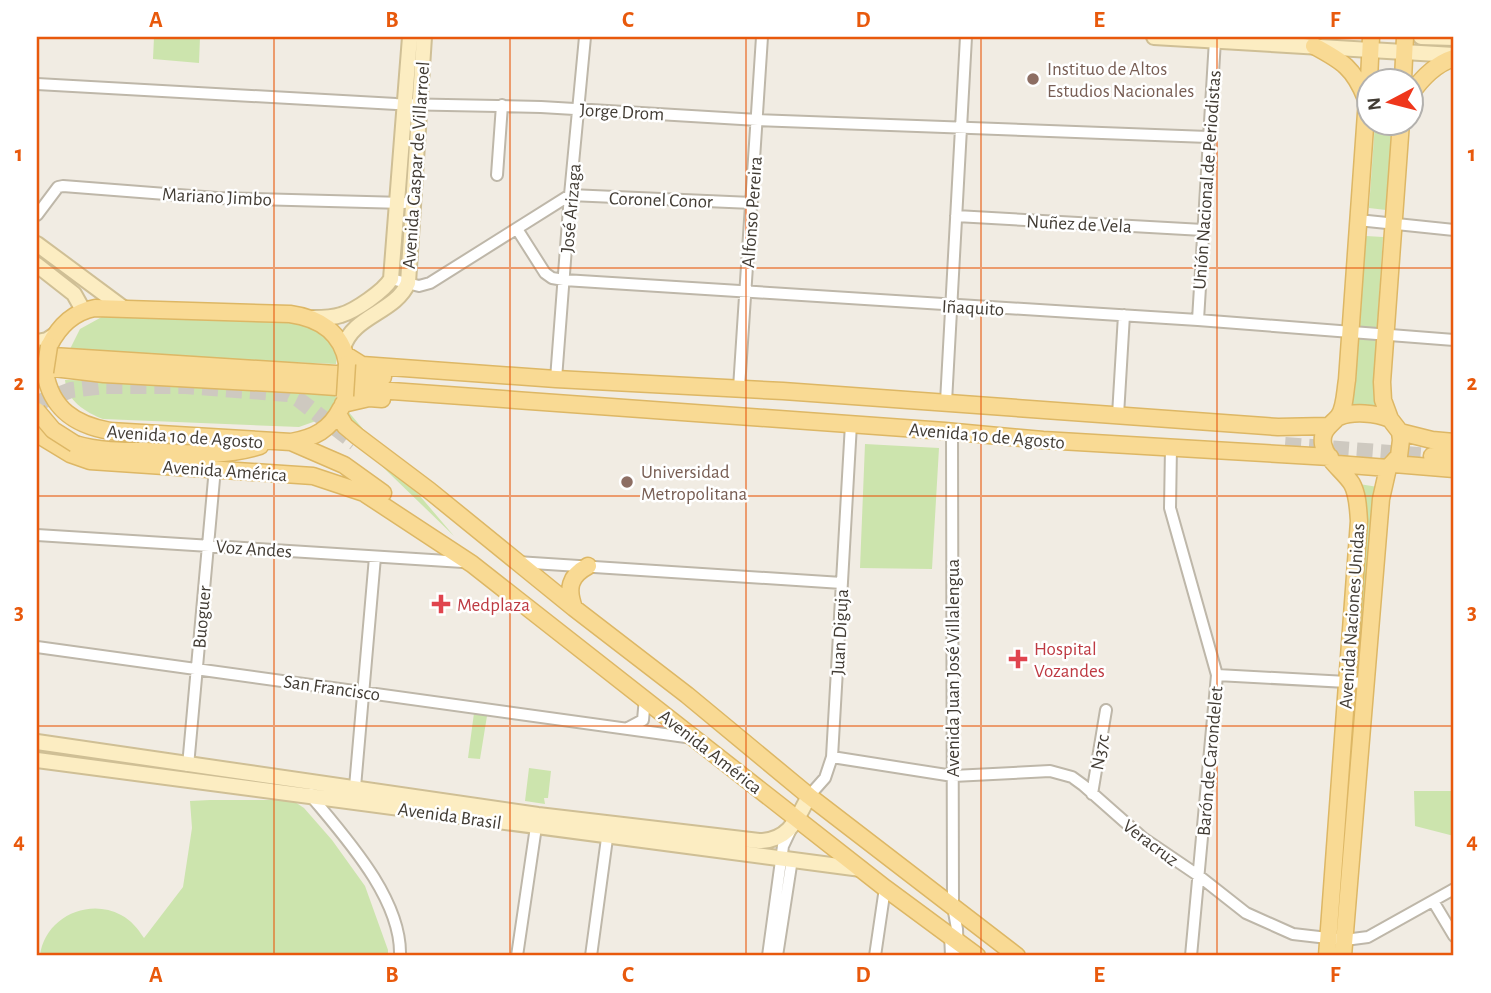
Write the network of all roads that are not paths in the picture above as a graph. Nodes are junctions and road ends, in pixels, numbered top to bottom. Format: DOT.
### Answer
graph roads {
  1 [pos="410,37"];
  2 [pos="424,37"];
  3 [pos="586,37"];
  4 [pos="762,37"];
  5 [pos="966,37"];
  6 [pos="1154,37"];
  7 [pos="1421,37"];
  8 [pos="1454,38"];
  9 [pos="1215,40"];
  10 [pos="1371,44"];
  11 [pos="1405,44"];
  12 [pos="1314,46"];
  13 [pos="1454,57"];
  14 [pos="1370,66"];
  15 [pos="1404,66"];
  16 [pos="1354,73"];
  17 [pos="1424,78"];
  18 [pos="37,84"];
  19 [pos="412,103"];
  20 [pos="502,105"];
  21 [pos="579,109"];
  22 [pos="758,120"];
  23 [pos="961,127"];
  24 [pos="1365,136"];
  25 [pos="1400,136"];
  26 [pos="1208,137"];
  27 [pos="497,176"];
  28 [pos="570,195"];
  29 [pos="405,203"];
  30 [pos="752,203"];
  31 [pos="37,215"];
  32 [pos="956,216"];
  33 [pos="1358,220"];
  34 [pos="1395,224"];
  35 [pos="517,229"];
  36 [pos="1203,230"];
  37 [pos="1454,230"];
  38 [pos="37,244"];
  39 [pos="37,265"];
  40 [pos="391,279"];
  41 [pos="564,280"];
  42 [pos="408,283"];
  43 [pos="746,291"];
  44 [pos="951,305"];
  45 [pos="122,307"];
  46 [pos="83,310"];
  47 [pos="1124,315"];
  48 [pos="313,318"];
  49 [pos="1198,320"];
  50 [pos="1350,331"];
  51 [pos="1386,334"];
  52 [pos="1454,340"];
  53 [pos="44,344"];
  54 [pos="345,356"];
  55 [pos="41,375"];
  56 [pos="556,379"];
  57 [pos="650,383"];
  58 [pos="739,388"];
  59 [pos="946,402"];
  60 [pos="342,405"];
  61 [pos="1038,408"];
  62 [pos="645,409"];
  63 [pos="37,411"];
  64 [pos="1118,415"];
  65 [pos="1333,421"];
  66 [pos="850,424"];
  67 [pos="1395,426"];
  68 [pos="110,431"];
  69 [pos="952,431"];
  70 [pos="37,433"];
  71 [pos="1043,440"];
  72 [pos="291,442"];
  73 [pos="1454,442"];
  74 [pos="270,443"];
  75 [pos="1171,447"];
  76 [pos="1454,451"];
  77 [pos="1454,458"];
  78 [pos="1333,461"];
  79 [pos="1391,466"];
  80 [pos="215,468"];
  81 [pos="1454,469"];
  82 [pos="440,509"];
  83 [pos="37,535"];
  84 [pos="207,545"];
  85 [pos="444,546"];
  86 [pos="376,557"];
  87 [pos="517,562"];
  88 [pos="472,564"];
  89 [pos="588,566"];
  90 [pos="842,583"];
  91 [pos="574,608"];
  92 [pos="37,647"];
  93 [pos="197,668"];
  94 [pos="1217,675"];
  95 [pos="1347,682"];
  96 [pos="1365,683"];
  97 [pos="365,691"];
  98 [pos="645,698"];
  99 [pos="1106,710"];
  100 [pos="628,728"];
  101 [pos="693,738"];
  102 [pos="37,742"];
  103 [pos="832,757"];
  104 [pos="37,760"];
  105 [pos="188,766"];
  106 [pos="953,776"];
  107 [pos="355,787"];
  108 [pos="313,789"];
  109 [pos="1092,794"];
  110 [pos="809,796"];
  111 [pos="536,820"];
  112 [pos="794,823"];
  113 [pos="608,830"];
  114 [pos="787,859"];
  115 [pos="863,869"];
  116 [pos="1199,876"];
  117 [pos="886,888"];
  118 [pos="1454,889"];
  119 [pos="1433,901"];
  120 [pos="953,906"];
  121 [pos="1454,936"];
  122 [pos="955,944"];
  123 [pos="1339,945"];
  124 [pos="400,956"];
  125 [pos="517,956"];
  126 [pos="591,956"];
  127 [pos="768,956"];
  128 [pos="777,956"];
  129 [pos="875,956"];
  130 [pos="951,956"];
  131 [pos="977,956"];
  132 [pos="1017,956"];
  133 [pos="1191,956"];
  134 [pos="1327,956"];
  1 -- 19 [label="street, Avenida Gaspar de Villarroel"];
  2 -- 19 [label="street, Avenida Gaspar de Villarroel"];
  3 -- 21 [label="street, José Arizaga"];
  4 -- 22 [label="street, Alfonso Pereira"];
  5 -- 23 [label="street"];
  6 -- 9 [label="street"];
  7 -- 8 [label="street"];
  9 -- 12 [label="street"];
  9 -- 26 [label="street, Unión Nacional de Periodistas"];
  10 -- 11 [label="street"];
  10 -- 12 [label="street"];
  10 -- 14 [label="main road, Avenida Naciones Unidas"];
  11 -- 13 [label="street"];
  11 -- 15 [label="main road"];
  12 -- 16 [label="main road"];
  13 -- 17 [label="main road"];
  18 -- 19 [label="street, Jorge Drom"];
  19 -- 20 [label="street, Jorge Drom"];
  19 -- 29 [label="street, Avenida Gaspar de Villarroel"];
  20 -- 21 [label="street, Jorge Drom"];
  20 -- 27 [label="street"];
  21 -- 22 [label="street, Jorge Drom"];
  21 -- 28 [label="street, José Arizaga"];
  22 -- 23 [label="street, Jorge Drom"];
  22 -- 30 [label="street, Alfonso Pereira"];
  23 -- 26 [label="street, Jorge Drom"];
  23 -- 32 [label="street"];
  24 -- 33 [label="main road, Avenida Naciones Unidas"];
  25 -- 34 [label="main road, Avenida Naciones Unidas"];
  26 -- 36 [label="street, Unión Nacional de Periodistas"];
  28 -- 30 [label="street, Coronel Conor"];
  28 -- 35 [label="street"];
  28 -- 41 [label="street, José Arizaga"];
  29 -- 31 [label="street, Mariano Jimbo"];
  29 -- 40 [label="street, Avenida Gaspar de Villarroel"];
  29 -- 42 [label="street, Avenida Gaspar de Villarroel"];
  30 -- 43 [label="street, Alfonso Pereira"];
  32 -- 36 [label="street, Nuñez de Vela"];
  32 -- 44 [label="street"];
  33 -- 34 [label="street"];
  33 -- 50 [label="main road, Avenida Naciones Unidas"];
  34 -- 37 [label="street"];
  34 -- 51 [label="main road, Avenida Naciones Unidas"];
  35 -- 41 [label="street"];
  35 -- 42 [label="street"];
  36 -- 49 [label="street, Unión Nacional de Periodistas"];
  38 -- 45 [label="street"];
  39 -- 46 [label="street"];
  40 -- 42 [label="street"];
  40 -- 48 [label="street, Avenida Gaspar de Villarroel"];
  41 -- 43 [label="street, Iñaquito"];
  41 -- 56 [label="street, José Arizaga"];
  42 -- 54 [label="street, Avenida Gaspar de Villarroel"];
  43 -- 44 [label="street, Iñaquito"];
  43 -- 58 [label="street, Alfonso Pereira"];
  44 -- 47 [label="street, Iñaquito"];
  44 -- 59 [label="street"];
  45 -- 46 [label="main road"];
  45 -- 48 [label="main road"];
  46 -- 53 [label="main road"];
  47 -- 49 [label="street, Iñaquito"];
  47 -- 64 [label="street"];
  48 -- 54 [label="main road, Avenida 10 de Agosto"];
  49 -- 50 [label="street, Iñaquito"];
  50 -- 51 [label="street, Iñaquito"];
  50 -- 65 [label="main road, Avenida Naciones Unidas"];
  51 -- 52 [label="street, Iñaquito"];
  51 -- 67 [label="main road, Avenida Naciones Unidas"];
  53 -- 55 [label="main road, bridge"];
  53 -- 57 [label="main road, Avenida 10 de Agosto"];
  54 -- 56 [label="main road, Avenida 10 de Agosto"];
  54 -- 60 [label="main road, bridge"];
  55 -- 62 [label="main road, Avenida 10 de Agosto"];
  55 -- 68 [label="main road, Avenida 10 de Agosto"];
  56 -- 57 [label="main road, Avenida 10 de Agosto"];
  57 -- 58 [label="main road, Avenida 10 de Agosto"];
  58 -- 59 [label="main road, Avenida 10 de Agosto"];
  59 -- 61 [label="main road, Avenida 10 de Agosto"];
  60 -- 62 [label="main road, Avenida 10 de Agosto"];
  60 -- 72 [label="main road, Avenida 10 de Agosto"];
  60 -- 87 [label="main road, Avenida América"];
  61 -- 64 [label="main road, Avenida 10 de Agosto"];
  61 -- 71 [label="main road"];
  62 -- 66 [label="main road, Avenida 10 de Agosto"];
  63 -- 74 [label="main road, bridge"];
  64 -- 65 [label="main road, Avenida 10 de Agosto"];
  65 -- 67 [label="main road, Avenida 10 de Agosto"];
  65 -- 78 [label="main road, Avenida Naciones Unidas"];
  66 -- 69 [label="main road, Avenida 10 de Agosto"];
  66 -- 90 [label="street, Juan Diguja"];
  67 -- 73 [label="main road, Avenida 10 de Agosto"];
  67 -- 79 [label="main road, Avenida Naciones Unidas"];
  68 -- 70 [label="main road"];
  68 -- 74 [label="main road, Avenida 10 de Agosto"];
  69 -- 71 [label="main road, Avenida 10 de Agosto"];
  69 -- 106 [label="street, Avenida Juan José Villalengua"];
  70 -- 80 [label="main road, Avenida América"];
  71 -- 75 [label="main road, Avenida 10 de Agosto"];
  72 -- 74 [label="main road, Avenida 10 de Agosto"];
  72 -- 85 [label="main road, Avenida América"];
  75 -- 78 [label="main road, Avenida 10 de Agosto"];
  75 -- 94 [label="street, Barón de Carondelet"];
  76 -- 77 [label="main road"];
  78 -- 79 [label="main road, Avenida 10 de Agosto"];
  78 -- 95 [label="main road, Avenida Naciones Unidas"];
  79 -- 81 [label="main road, Avenida 10 de Agosto"];
  79 -- 96 [label="main road, Avenida Naciones Unidas"];
  80 -- 84 [label="street, Buoguer"];
  80 -- 85 [label="main road, Avenida América"];
  82 -- 87 [label="main road, Avenida América"];
  83 -- 84 [label="street, Voz Andes"];
  84 -- 86 [label="street, Voz Andes"];
  84 -- 93 [label="street, Buoguer"];
  85 -- 88 [label="main road, Avenida América"];
  86 -- 88 [label="street, Voz Andes"];
  86 -- 97 [label="street"];
  87 -- 89 [label="street"];
  87 -- 91 [label="main road, Avenida América"];
  88 -- 98 [label="main road, Avenida América"];
  89 -- 90 [label="street"];
  89 -- 91 [label="main road"];
  90 -- 103 [label="street, Juan Diguja"];
  91 -- 110 [label="main road, Avenida América"];
  92 -- 93 [label="street, San Francisco"];
  93 -- 97 [label="street, San Francisco"];
  93 -- 105 [label="street, Buoguer"];
  94 -- 95 [label="street"];
  94 -- 116 [label="street, Barón de Carondelet"];
  95 -- 96 [label="street"];
  95 -- 123 [label="main road, Avenida Naciones Unidas"];
  96 -- 123 [label="main road, Avenida Naciones Unidas"];
  97 -- 100 [label="street, San Francisco"];
  97 -- 107 [label="street"];
  98 -- 100 [label="street"];
  98 -- 101 [label="main road, Avenida América"];
  99 -- 109 [label="street, N37c"];
  100 -- 101 [label="street, San Francisco"];
  101 -- 112 [label="main road, Avenida América"];
  102 -- 105 [label="street, Avenida Brasil"];
  103 -- 106 [label="street, Veracruz"];
  103 -- 110 [label="street, Juan Diguja"];
  104 -- 108 [label="street, Avenida Brasil"];
  105 -- 108 [label="street, Avenida Brasil"];
  106 -- 109 [label="street, Veracruz"];
  106 -- 120 [label="street, Avenida Juan José Villalengua"];
  107 -- 108 [label="street, Avenida Brasil"];
  107 -- 111 [label="street, Avenida Brasil"];
  108 -- 111 [label="street, Avenida Brasil"];
  108 -- 124 [label="street"];
  109 -- 116 [label="street, Veracruz"];
  110 -- 112 [label="street, Juan Diguja"];
  110 -- 120 [label="main road, Avenida América"];
  111 -- 113 [label="street, Avenida Brasil"];
  111 -- 125 [label="street"];
  112 -- 113 [label="street, Avenida Brasil"];
  112 -- 114 [label="street"];
  112 -- 115 [label="main road, Avenida América"];
  113 -- 114 [label="street, Avenida Brasil"];
  113 -- 126 [label="street"];
  114 -- 115 [label="street, Avenida Brasil"];
  114 -- 127 [label="street"];
  114 -- 128 [label="street"];
  115 -- 117 [label="main road, Avenida América"];
  116 -- 123 [label="street, Veracruz"];
  116 -- 133 [label="street, Barón de Carondelet"];
  117 -- 122 [label="main road, Avenida América"];
  117 -- 129 [label="street"];
  118 -- 119 [label="street, Veracruz"];
  119 -- 121 [label="street"];
  119 -- 123 [label="street, Veracruz"];
  120 -- 122 [label="street, Avenida Juan José Villalengua"];
  120 -- 132 [label="main road, Avenida América"];
  122 -- 130 [label="street, Avenida Juan José Villalengua"];
  122 -- 131 [label="main road, Avenida América"];
  123 -- 134 [label="main road, Avenida Naciones Unidas"];
}
